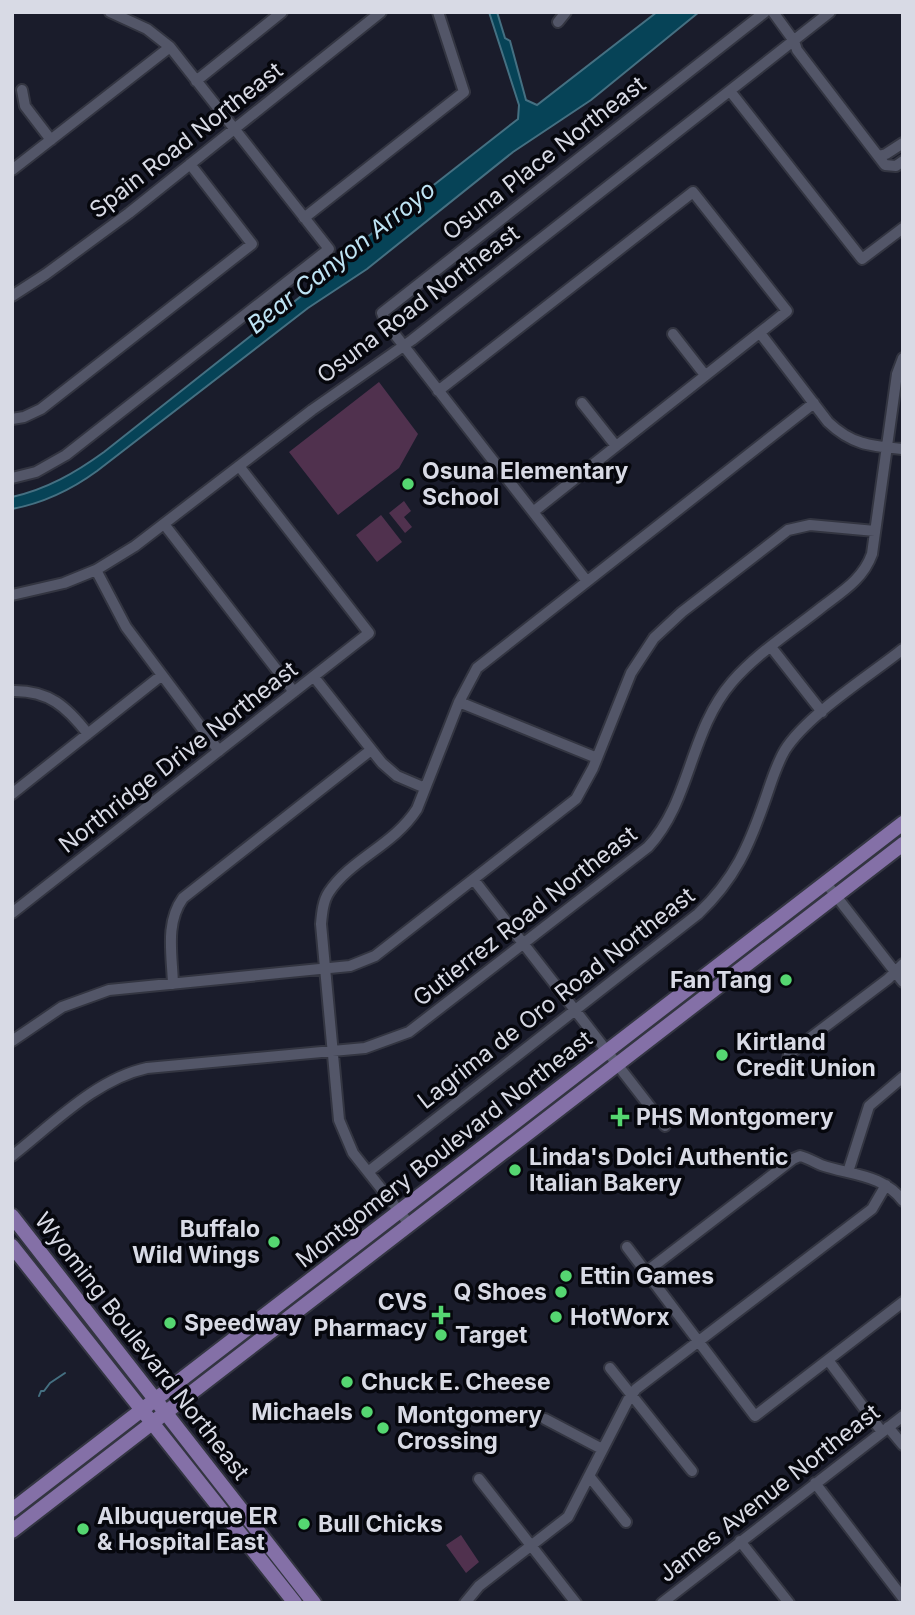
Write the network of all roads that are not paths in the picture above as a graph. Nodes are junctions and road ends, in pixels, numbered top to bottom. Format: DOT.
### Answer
graph roads {
  1 [pos="110,12"];
  2 [pos="381,12"];
  3 [pos="438,12"];
  4 [pos="566,12"];
  5 [pos="765,12"];
  6 [pos="774,12"];
  7 [pos="830,12"];
  8 [pos="277,14"];
  9 [pos="558,22"];
  10 [pos="794,41"];
  11 [pos="170,47"];
  12 [pos="196,81"];
  13 [pos="22,90"];
  14 [pos="730,91"];
  15 [pos="233,130"];
  16 [pos="51,140"];
  17 [pos="903,143"];
  18 [pos="879,156"];
  19 [pos="903,161"];
  20 [pos="190,164"];
  21 [pos="12,170"];
  22 [pos="304,218"];
  23 [pos="903,228"];
  24 [pos="12,296"];
  25 [pos="760,333"];
  26 [pos="673,334"];
  27 [pos="404,346"];
  28 [pos="903,358"];
  29 [pos="705,375"];
  30 [pos="438,391"];
  31 [pos="582,403"];
  32 [pos="814,403"];
  33 [pos="12,419"];
  34 [pos="616,446"];
  35 [pos="886,447"];
  36 [pos="903,449"];
  37 [pos="239,466"];
  38 [pos="12,478"];
  39 [pos="533,512"];
  40 [pos="164,524"];
  41 [pos="875,531"];
  42 [pos="96,570"];
  43 [pos="586,580"];
  44 [pos="12,595"];
  45 [pos="771,647"];
  46 [pos="903,649"];
  47 [pos="162,676"];
  48 [pos="314,677"];
  49 [pos="12,691"];
  50 [pos="294,692"];
  51 [pos="459,702"];
  52 [pos="822,712"];
  53 [pos="88,734"];
  54 [pos="371,750"];
  55 [pos="219,751"];
  56 [pos="597,758"];
  57 [pos="425,788"];
  58 [pos="12,794"];
  59 [pos="903,823"];
  60 [pos="903,844"];
  61 [pos="474,880"];
  62 [pos="826,883"];
  63 [pos="836,896"];
  64 [pos="12,913"];
  65 [pos="524,945"];
  66 [pos="899,967"];
  67 [pos="325,969"];
  68 [pos="903,982"];
  69 [pos="173,984"];
  70 [pos="575,1010"];
  71 [pos="12,1041"];
  72 [pos="332,1052"];
  73 [pos="607,1052"];
  74 [pos="788,1063"];
  75 [pos="617,1065"];
  76 [pos="903,1077"];
  77 [pos="665,1126"];
  78 [pos="12,1156"];
  79 [pos="368,1172"];
  80 [pos="848,1172"];
  81 [pos="886,1185"];
  82 [pos="903,1200"];
  83 [pos="400,1212"];
  84 [pos="12,1216"];
  85 [pos="410,1225"];
  86 [pos="12,1246"];
  87 [pos="627,1247"];
  88 [pos="646,1272"];
  89 [pos="903,1302"];
  90 [pos="697,1341"];
  91 [pos="828,1360"];
  92 [pos="610,1368"];
  93 [pos="632,1394"];
  94 [pos="155,1399"];
  95 [pos="141,1410"];
  96 [pos="167,1413"];
  97 [pos="903,1416"];
  98 [pos="545,1419"];
  99 [pos="152,1425"];
  100 [pos="885,1429"];
  101 [pos="903,1445"];
  102 [pos="602,1449"];
  103 [pos="71,1464"];
  104 [pos="692,1471"];
  105 [pos="590,1476"];
  106 [pos="479,1479"];
  107 [pos="815,1483"];
  108 [pos="12,1510"];
  109 [pos="626,1522"];
  110 [pos="17,1528"];
  111 [pos="740,1541"];
  112 [pos="531,1546"];
  113 [pos="901,1593"];
  114 [pos="295,1603"];
  115 [pos="314,1603"];
  116 [pos="465,1603"];
  117 [pos="576,1603"];
  118 [pos="662,1603"];
  119 [pos="789,1603"];
  1 -- 11 [label="street"];
  2 -- 15 [label="street, Spain Road Northeast"];
  3 -- 22 [label="street"];
  4 -- 9 [label="street"];
  5 -- 27 [label="street, Osuna Place Northeast"];
  6 -- 10 [label="street"];
  7 -- 10 [label="street, Osuna Road Northeast"];
  8 -- 12 [label="street"];
  10 -- 14 [label="street, Osuna Road Northeast"];
  10 -- 18 [label="street"];
  11 -- 12 [label="street"];
  11 -- 16 [label="street"];
  12 -- 15 [label="street"];
  13 -- 16 [label="street"];
  14 -- 23 [label="street"];
  14 -- 27 [label="street, Osuna Road Northeast"];
  15 -- 20 [label="street, Spain Road Northeast"];
  15 -- 22 [label="street"];
  16 -- 21 [label="street"];
  17 -- 18 [label="street"];
  18 -- 19 [label="street"];
  20 -- 24 [label="street, Spain Road Northeast"];
  20 -- 33 [label="street"];
  22 -- 38 [label="street"];
  25 -- 29 [label="street"];
  25 -- 30 [label="street"];
  25 -- 32 [label="street"];
  26 -- 29 [label="street"];
  27 -- 30 [label="street"];
  27 -- 37 [label="street, Osuna Road Northeast"];
  28 -- 35 [label="street, Gutierrez Road Northeast"];
  29 -- 34 [label="street"];
  30 -- 39 [label="street"];
  31 -- 34 [label="street"];
  32 -- 35 [label="street"];
  32 -- 43 [label="street"];
  34 -- 39 [label="street"];
  35 -- 36 [label="street"];
  35 -- 41 [label="street, Gutierrez Road Northeast"];
  37 -- 40 [label="street, Osuna Road Northeast"];
  37 -- 48 [label="street, Northridge Drive Northeast"];
  39 -- 43 [label="street"];
  40 -- 42 [label="street, Osuna Road Northeast"];
  40 -- 50 [label="street"];
  41 -- 45 [label="street, Gutierrez Road Northeast"];
  41 -- 56 [label="street"];
  42 -- 44 [label="street, Osuna Road Northeast"];
  42 -- 47 [label="street"];
  43 -- 51 [label="street"];
  45 -- 52 [label="street"];
  45 -- 65 [label="street, Gutierrez Road Northeast"];
  46 -- 52 [label="street, Lagrima de Oro Road Northeast"];
  47 -- 53 [label="street"];
  47 -- 55 [label="street"];
  48 -- 50 [label="street, Northridge Drive Northeast"];
  48 -- 54 [label="street"];
  49 -- 53 [label="street"];
  50 -- 55 [label="street, Northridge Drive Northeast"];
  51 -- 56 [label="street"];
  51 -- 57 [label="street"];
  52 -- 70 [label="street, Lagrima de Oro Road Northeast"];
  53 -- 58 [label="street"];
  54 -- 57 [label="street"];
  54 -- 69 [label="street"];
  55 -- 64 [label="street, Northridge Drive Northeast"];
  56 -- 61 [label="street"];
  57 -- 67 [label="street"];
  59 -- 62 [label="main road, Montgomery Boulevard Northeast"];
  60 -- 63 [label="main road, Montgomery Boulevard Northeast"];
  61 -- 65 [label="street"];
  61 -- 67 [label="street"];
  62 -- 63 [label="street"];
  62 -- 73 [label="main road, Montgomery Boulevard Northeast"];
  63 -- 66 [label="street"];
  63 -- 75 [label="main road, Montgomery Boulevard Northeast"];
  65 -- 70 [label="street"];
  65 -- 72 [label="street, Gutierrez Road Northeast"];
  66 -- 68 [label="street"];
  66 -- 74 [label="street"];
  67 -- 69 [label="street"];
  67 -- 72 [label="street"];
  69 -- 71 [label="street"];
  70 -- 73 [label="street"];
  70 -- 79 [label="street, Lagrima de Oro Road Northeast"];
  72 -- 78 [label="street, Gutierrez Road Northeast"];
  72 -- 79 [label="street"];
  73 -- 75 [label="street"];
  73 -- 83 [label="main road, Montgomery Boulevard Northeast"];
  75 -- 77 [label="street"];
  75 -- 85 [label="main road, Montgomery Boulevard Northeast"];
  76 -- 80 [label="street"];
  79 -- 83 [label="street"];
  80 -- 81 [label="street"];
  80 -- 88 [label="street"];
  81 -- 82 [label="street"];
  81 -- 90 [label="street"];
  83 -- 85 [label="street"];
  83 -- 94 [label="main road, Montgomery Boulevard Northeast"];
  84 -- 94 [label="main road, Wyoming Boulevard Northeast"];
  85 -- 96 [label="main road, Montgomery Boulevard Northeast"];
  86 -- 95 [label="main road, Wyoming Boulevard Northeast"];
  87 -- 88 [label="street"];
  88 -- 90 [label="street"];
  89 -- 91 [label="street"];
  90 -- 91 [label="street"];
  90 -- 93 [label="street"];
  91 -- 100 [label="street"];
  92 -- 93 [label="street"];
  93 -- 102 [label="street"];
  93 -- 104 [label="street"];
  94 -- 95 [label="main road, Montgomery Boulevard Northeast"];
  94 -- 96 [label="main road, Wyoming Boulevard Northeast"];
  95 -- 99 [label="main road, Wyoming Boulevard Northeast"];
  95 -- 103 [label="main road, Montgomery Boulevard Northeast"];
  96 -- 99 [label="main road, Montgomery Boulevard Northeast"];
  96 -- 115 [label="main road, Wyoming Boulevard Northeast"];
  97 -- 100 [label="street, James Avenue Northeast"];
  98 -- 102 [label="street"];
  99 -- 110 [label="main road, Montgomery Boulevard Northeast"];
  99 -- 114 [label="main road, Wyoming Boulevard Northeast"];
  100 -- 101 [label="street"];
  100 -- 107 [label="street, James Avenue Northeast"];
  102 -- 105 [label="street"];
  103 -- 108 [label="main road, Montgomery Boulevard Northeast"];
  103 -- 110 [label="main road"];
  105 -- 109 [label="street"];
  105 -- 112 [label="street"];
  106 -- 112 [label="street"];
  107 -- 111 [label="street, James Avenue Northeast"];
  107 -- 113 [label="street"];
  111 -- 118 [label="street, James Avenue Northeast"];
  111 -- 119 [label="street"];
  112 -- 116 [label="street"];
  112 -- 117 [label="street"];
}
